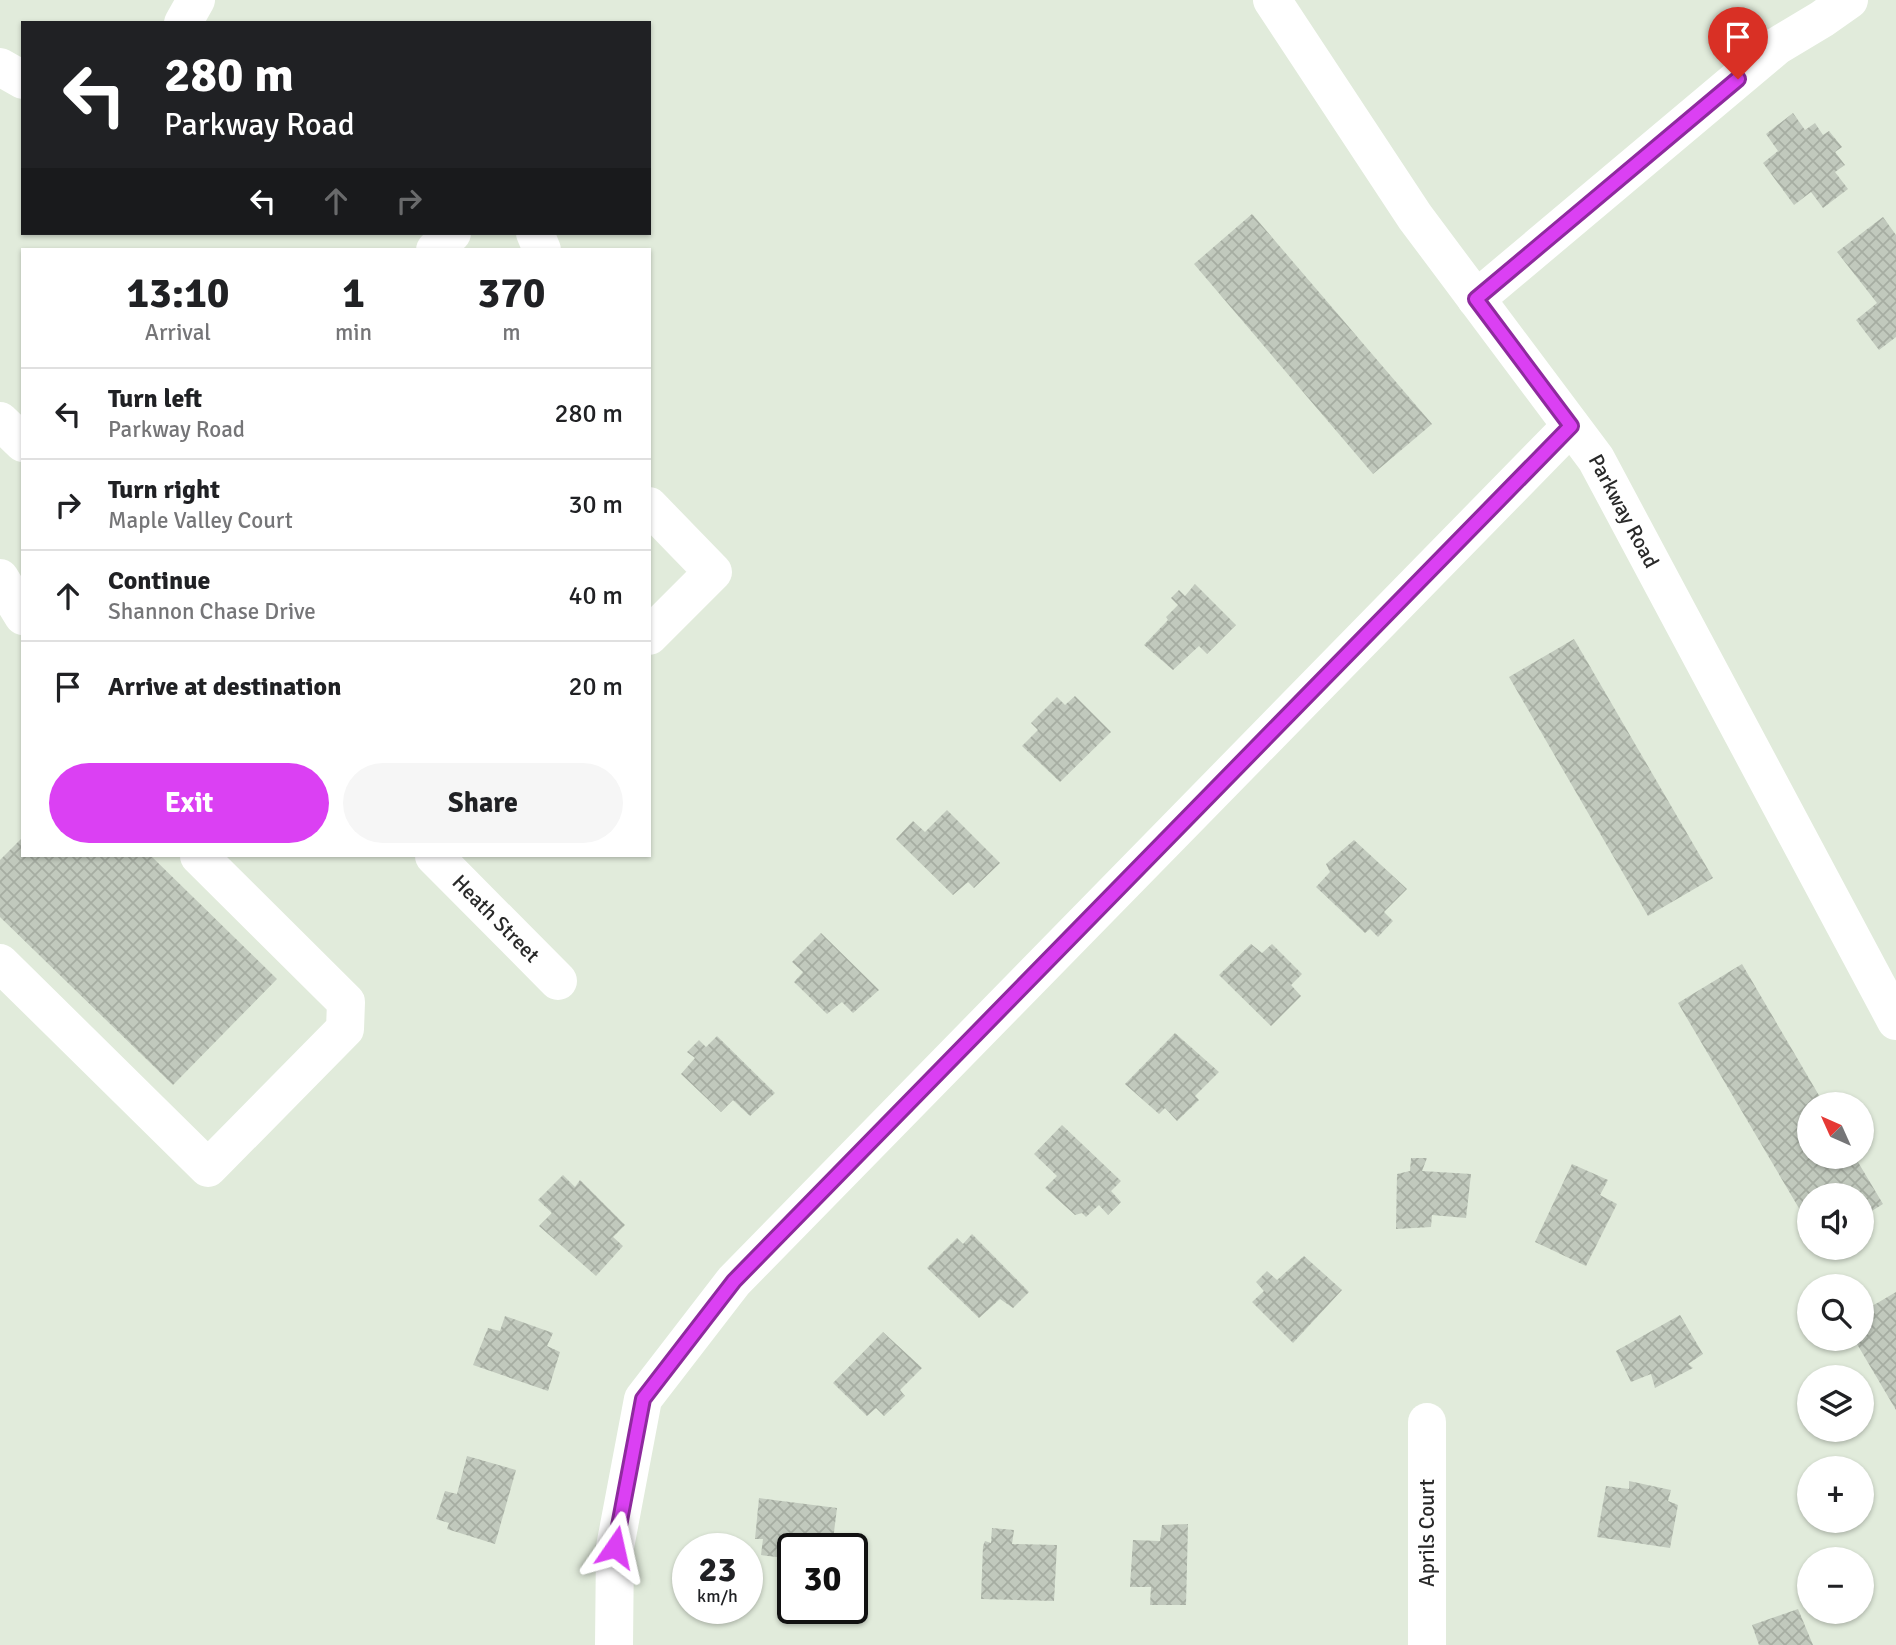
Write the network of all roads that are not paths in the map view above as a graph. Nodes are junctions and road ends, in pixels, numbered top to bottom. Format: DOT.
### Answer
graph roads {
  1 [pos="196,0"];
  2 [pos="1272,0"];
  3 [pos="1849,0"];
  4 [pos="184,21"];
  5 [pos="0,67"];
  6 [pos="21,79"];
  7 [pos="450,235"];
  8 [pos="437,248"];
  9 [pos="1476,299"];
  10 [pos="1571,426"];
  11 [pos="651,508"];
  12 [pos="651,634"];
  13 [pos="200,857"];
  14 [pos="435,857"];
  15 [pos="0,963"];
  16 [pos="558,981"];
  17 [pos="1896,1021"];
  18 [pos="1427,1422"];
  19 [pos="614,1645"];
  20 [pos="1427,1645"];
  1 -- 4 [label="street"];
  2 -- 9 [label="street, Parkway Road"];
  3 -- 9 [label="street"];
  5 -- 6 [label="street"];
  7 -- 8 [label="street"];
  9 -- 10 [label="street, Parkway Road"];
  10 -- 17 [label="street, Parkway Road"];
  10 -- 19 [label="street"];
  11 -- 12 [label="street"];
  13 -- 15 [label="street"];
  14 -- 16 [label="street, Heath Street"];
  18 -- 20 [label="street, Aprils Court"];
}
